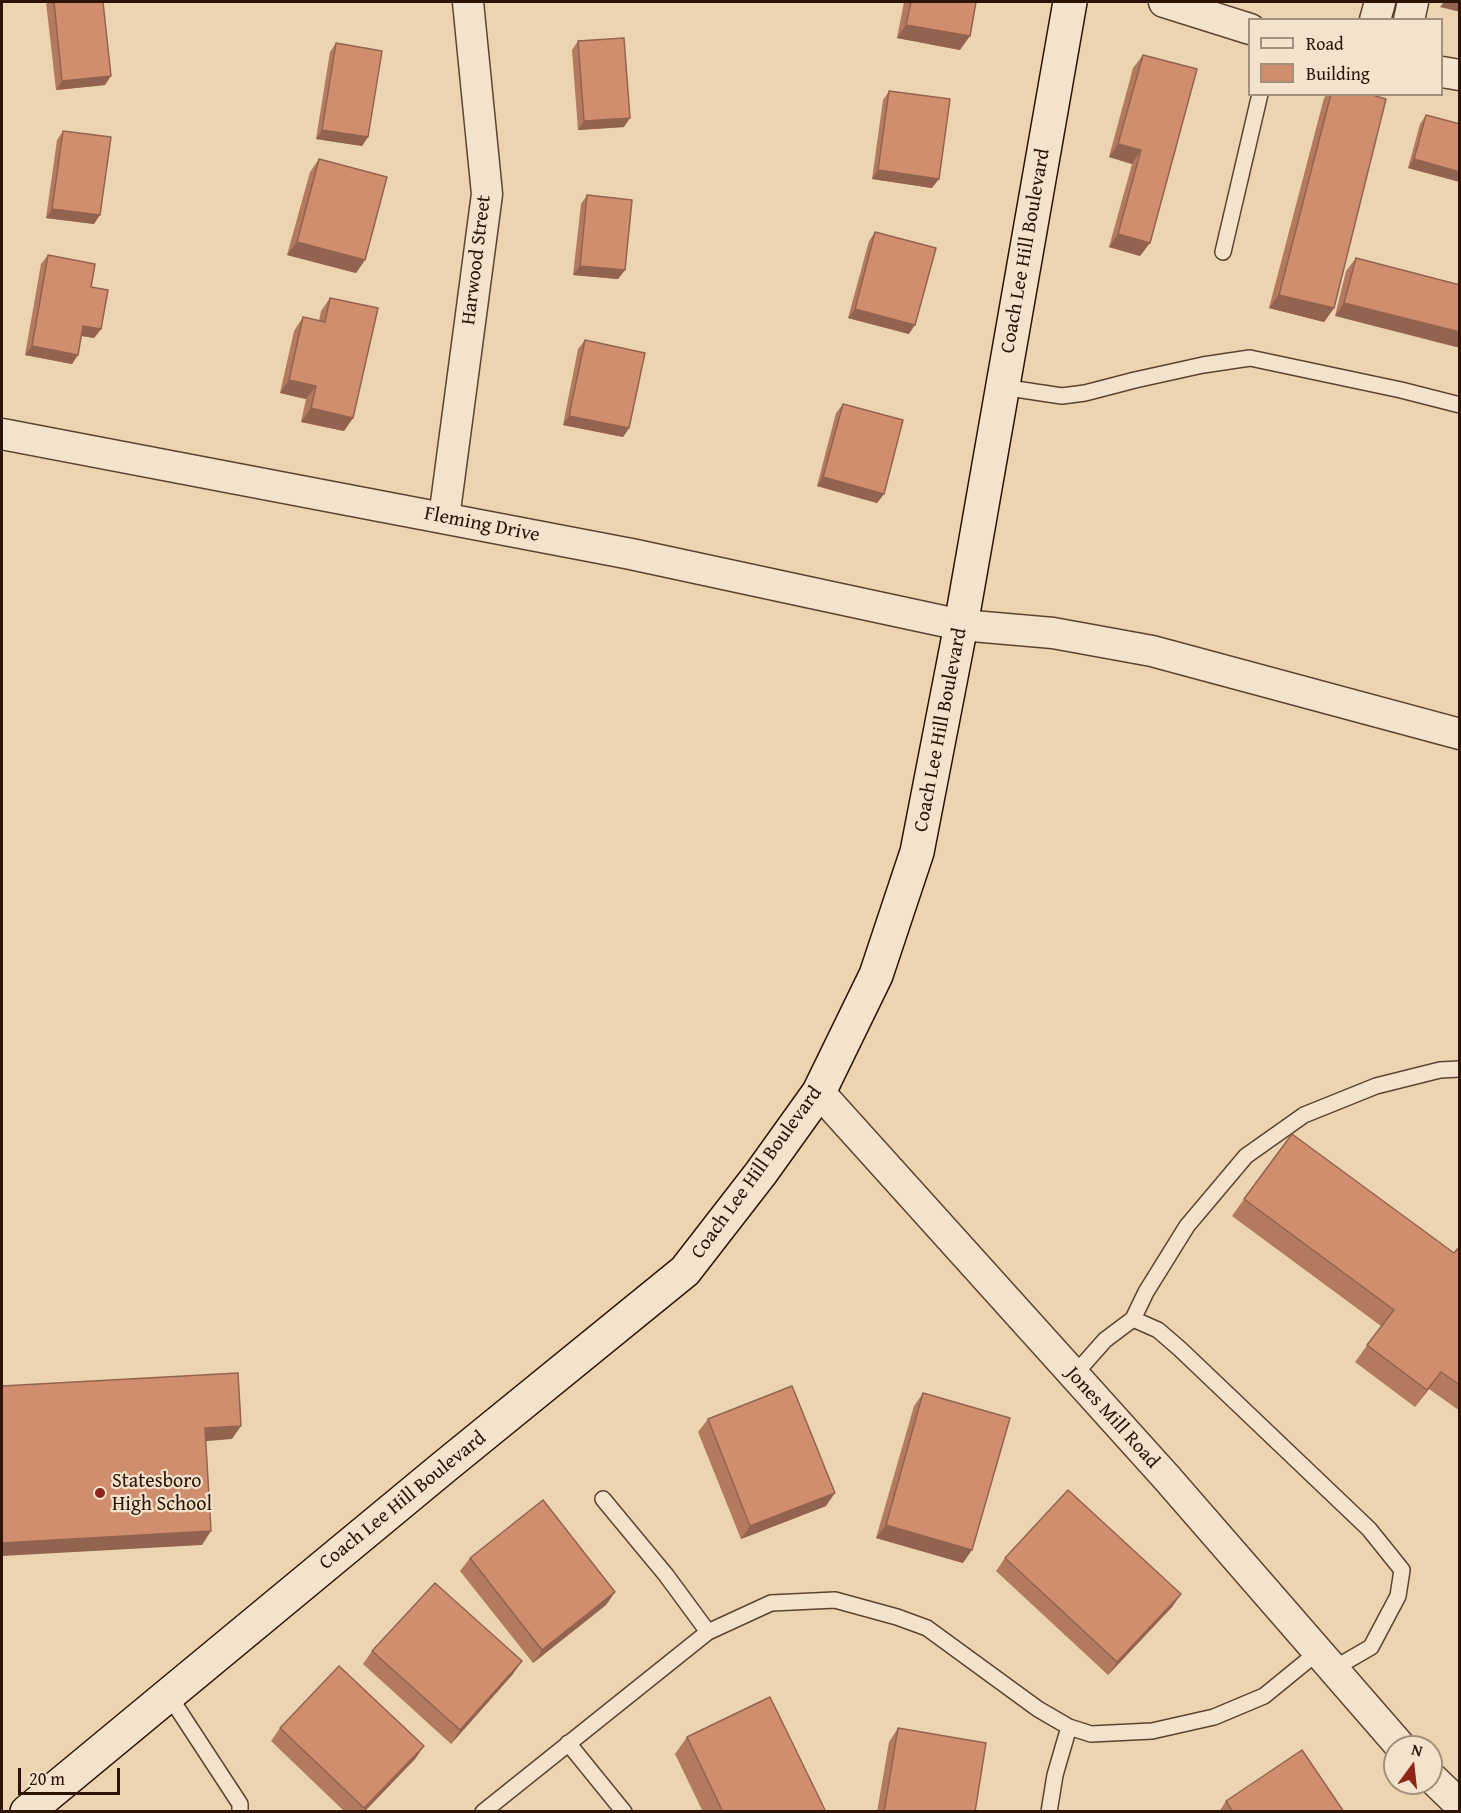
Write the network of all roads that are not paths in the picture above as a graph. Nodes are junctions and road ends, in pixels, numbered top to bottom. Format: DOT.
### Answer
graph roads {
  1 [pos="468,2"];
  2 [pos="1070,2"];
  3 [pos="1164,2"];
  4 [pos="1380,2"];
  5 [pos="1413,2"];
  6 [pos="1376,18"];
  7 [pos="1409,18"];
  8 [pos="1248,28"];
  9 [pos="1443,72"];
  10 [pos="1460,75"];
  11 [pos="1260,96"];
  12 [pos="1223,252"];
  13 [pos="1002,387"];
  14 [pos="1460,405"];
  15 [pos="2,434"];
  16 [pos="444,518"];
  17 [pos="961,625"];
  18 [pos="1460,734"];
  19 [pos="1460,1069"];
  20 [pos="819,1092"];
  21 [pos="1133,1319"];
  22 [pos="1074,1375"];
  23 [pos="603,1499"];
  24 [pos="708,1632"];
  25 [pos="1326,1660"];
  26 [pos="168,1694"];
  27 [pos="1069,1726"];
  28 [pos="1391,1735"];
  29 [pos="568,1743"];
  30 [pos="1443,1789"];
  31 [pos="1460,1805"];
  32 [pos="27,1812"];
  33 [pos="240,1812"];
  34 [pos="483,1812"];
  35 [pos="624,1812"];
  36 [pos="1049,1812"];
  1 -- 16 [label="street, Harwood Street"];
  2 -- 13 [label="street, Coach Lee Hill Boulevard"];
  3 -- 8 [label="street"];
  4 -- 6 [label="street"];
  5 -- 7 [label="street"];
  9 -- 10 [label="street"];
  11 -- 12 [label="lane"];
  13 -- 14 [label="lane"];
  13 -- 17 [label="street, Coach Lee Hill Boulevard"];
  15 -- 16 [label="street, Fleming Drive"];
  16 -- 17 [label="street, Fleming Drive"];
  17 -- 18 [label="street, Fleming Drive"];
  17 -- 20 [label="street, Coach Lee Hill Boulevard"];
  19 -- 21 [label="lane"];
  20 -- 22 [label="street, Jones Mill Road"];
  20 -- 26 [label="street, Coach Lee Hill Boulevard"];
  21 -- 22 [label="lane"];
  21 -- 25 [label="lane"];
  22 -- 25 [label="street, Jones Mill Road"];
  23 -- 24 [label="lane"];
  24 -- 27 [label="lane"];
  24 -- 29 [label="lane"];
  25 -- 27 [label="lane"];
  25 -- 28 [label="street, Jones Mill Road"];
  26 -- 32 [label="street, Coach Lee Hill Boulevard"];
  26 -- 33 [label="lane"];
  27 -- 36 [label="lane"];
  29 -- 34 [label="lane"];
  29 -- 35 [label="lane"];
  30 -- 31 [label="street"];
}
